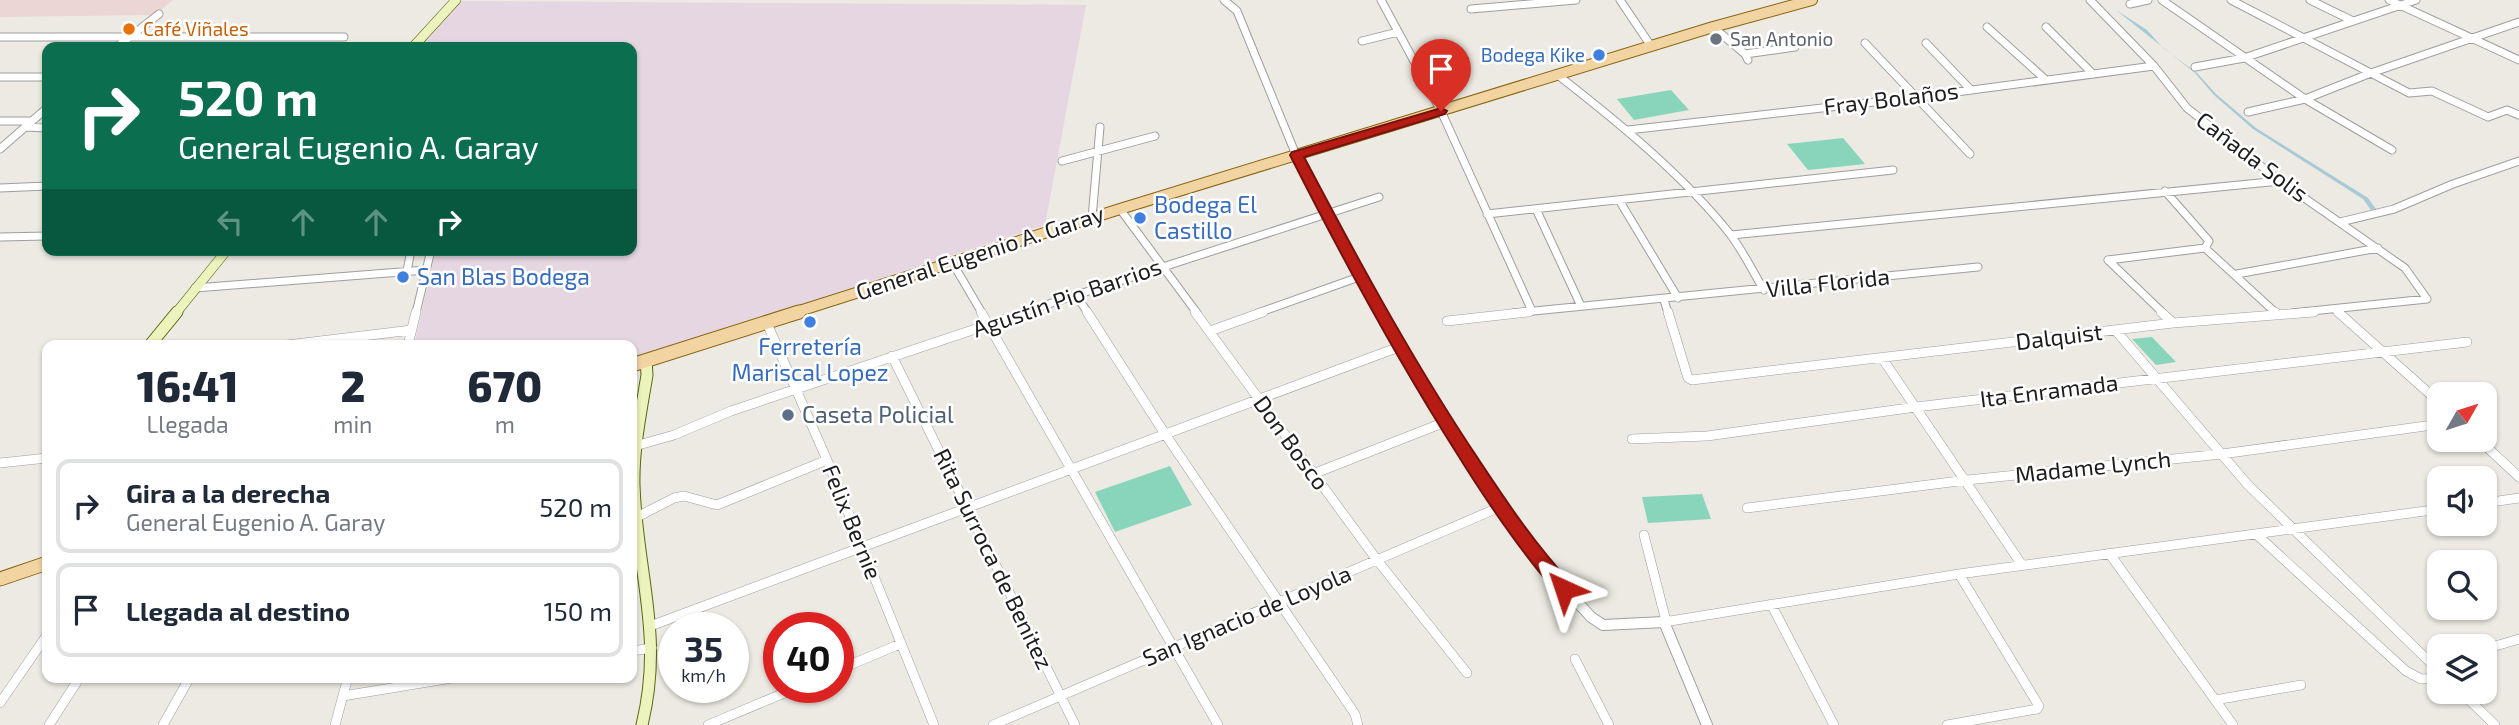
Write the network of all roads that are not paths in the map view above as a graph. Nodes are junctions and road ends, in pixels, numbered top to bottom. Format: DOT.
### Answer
graph roads {
  1 [pos="456,0"];
  2 [pos="1224,0"];
  3 [pos="1381,0"];
  4 [pos="1576,0"];
  5 [pos="1620,0"];
  6 [pos="1812,0"];
  7 [pos="2090,0"];
  8 [pos="2148,0"];
  9 [pos="2162,0"];
  10 [pos="2231,0"];
  11 [pos="2310,0"];
  12 [pos="2389,0"];
  13 [pos="2416,0"];
  14 [pos="1552,1"];
  15 [pos="2130,4"];
  16 [pos="2401,5"];
  17 [pos="1471,9"];
  18 [pos="159,14"];
  19 [pos="2353,22"];
  20 [pos="2519,22"];
  21 [pos="1713,27"];
  22 [pos="1987,27"];
  23 [pos="2046,27"];
  24 [pos="1398,32"];
  25 [pos="0,37"];
  26 [pos="129,37"];
  27 [pos="344,37"];
  28 [pos="2304,38"];
  29 [pos="2469,39"];
  30 [pos="1362,41"];
  31 [pos="123,42"];
  32 [pos="418,42"];
  33 [pos="1865,43"];
  34 [pos="1926,43"];
  35 [pos="1651,46"];
  36 [pos="1795,47"];
  37 [pos="2244,58"];
  38 [pos="2519,61"];
  39 [pos="2154,66"];
  40 [pos="2195,67"];
  41 [pos="2371,73"];
  42 [pos="2093,74"];
  43 [pos="1559,76"];
  44 [pos="0,77"];
  45 [pos="42,77"];
  46 [pos="2046,80"];
  47 [pos="1971,90"];
  48 [pos="1919,97"];
  49 [pos="2305,99"];
  50 [pos="42,111"];
  51 [pos="1441,111"];
  52 [pos="2248,112"];
  53 [pos="2519,114"];
  54 [pos="0,121"];
  55 [pos="28,124"];
  56 [pos="42,127"];
  57 [pos="1100,127"];
  58 [pos="1628,130"];
  59 [pos="1155,136"];
  60 [pos="0,149"];
  61 [pos="2392,150"];
  62 [pos="1097,152"];
  63 [pos="1970,154"];
  64 [pos="1296,155"];
  65 [pos="1062,161"];
  66 [pos="2519,161"];
  67 [pos="1893,170"];
  68 [pos="2280,181"];
  69 [pos="42,186"];
  70 [pos="0,188"];
  71 [pos="2165,191"];
  72 [pos="1689,192"];
  73 [pos="1379,197"];
  74 [pos="1619,200"];
  75 [pos="1120,209"];
  76 [pos="1536,209"];
  77 [pos="1327,214"];
  78 [pos="1487,214"];
  79 [pos="1092,218"];
  80 [pos="2340,222"];
  81 [pos="1731,235"];
  82 [pos="42,236"];
  83 [pos="0,237"];
  84 [pos="2205,248"];
  85 [pos="2378,248"];
  86 [pos="222,256"];
  87 [pos="410,256"];
  88 [pos="430,256"];
  89 [pos="952,262"];
  90 [pos="1162,266"];
  91 [pos="1978,267"];
  92 [pos="426,270"];
  93 [pos="407,271"];
  94 [pos="2237,274"];
  95 [pos="1359,277"];
  96 [pos="195,288"];
  97 [pos="1765,290"];
  98 [pos="1076,295"];
  99 [pos="1678,298"];
  100 [pos="2427,299"];
  101 [pos="1664,300"];
  102 [pos="1581,306"];
  103 [pos="2336,310"];
  104 [pos="1532,311"];
  105 [pos="2277,314"];
  106 [pos="766,321"];
  107 [pos="1447,321"];
  108 [pos="2173,324"];
  109 [pos="988,325"];
  110 [pos="412,330"];
  111 [pos="1210,331"];
  112 [pos="2116,331"];
  113 [pos="154,340"];
  114 [pos="354,340"];
  115 [pos="409,340"];
  116 [pos="2467,342"];
  117 [pos="1399,347"];
  118 [pos="2386,352"];
  119 [pos="892,356"];
  120 [pos="1882,358"];
  121 [pos="646,360"];
  122 [pos="637,363"];
  123 [pos="2157,378"];
  124 [pos="796,389"];
  125 [pos="2427,391"];
  126 [pos="1258,399"];
  127 [pos="1916,407"];
  128 [pos="1445,422"];
  129 [pos="2427,426"];
  130 [pos="637,434"];
  131 [pos="1165,434"];
  132 [pos="1632,439"];
  133 [pos="637,445"];
  134 [pos="2492,452"];
  135 [pos="2222,454"];
  136 [pos="42,458"];
  137 [pos="827,460"];
  138 [pos="0,463"];
  139 [pos="1071,469"];
  140 [pos="1313,474"];
  141 [pos="2519,477"];
  142 [pos="1967,480"];
  143 [pos="2514,499"];
  144 [pos="637,501"];
  145 [pos="1500,507"];
  146 [pos="2519,507"];
  147 [pos="967,508"];
  148 [pos="1747,508"];
  149 [pos="2427,511"];
  150 [pos="639,516"];
  151 [pos="2292,529"];
  152 [pos="2256,534"];
  153 [pos="1644,536"];
  154 [pos="862,547"];
  155 [pos="2109,553"];
  156 [pos="1377,560"];
  157 [pos="42,565"];
  158 [pos="2022,565"];
  159 [pos="1959,574"];
  160 [pos="0,579"];
  161 [pos="1278,602"];
  162 [pos="1771,604"];
  163 [pos="1665,622"];
  164 [pos="653,625"];
  165 [pos="2519,639"];
  166 [pos="42,642"];
  167 [pos="900,644"];
  168 [pos="2497,645"];
  169 [pos="1173,647"];
  170 [pos="652,648"];
  171 [pos="637,650"];
  172 [pos="2427,656"];
  173 [pos="1575,659"];
  174 [pos="854,663"];
  175 [pos="1467,673"];
  176 [pos="2427,679"];
  177 [pos="76,683"];
  178 [pos="187,683"];
  179 [pos="346,683"];
  180 [pos="422,683"];
  181 [pos="2301,685"];
  182 [pos="343,696"];
  183 [pos="1061,696"];
  184 [pos="2215,700"];
  185 [pos="763,702"];
  186 [pos="0,703"];
  187 [pos="2474,704"];
  188 [pos="49,725"];
  189 [pos="163,725"];
  190 [pos="335,725"];
  191 [pos="642,725"];
  192 [pos="708,725"];
  193 [pos="934,725"];
  194 [pos="993,725"];
  195 [pos="1075,725"];
  196 [pos="1219,725"];
  197 [pos="1358,725"];
  198 [pos="1609,725"];
  199 [pos="1707,725"];
  200 [pos="1834,725"];
  201 [pos="1947,725"];
  202 [pos="2233,725"];
  203 [pos="2496,725"];
  1 -- 32 [label="main road"];
  2 -- 64 [label="street"];
  3 -- 24 [label="street"];
  4 -- 14 [label="street"];
  5 -- 35 [label="street"];
  6 -- 21 [label="main road, General Eugenio A. Garay"];
  7 -- 39 [label="street, Cañada Solis"];
  8 -- 15 [label="street"];
  9 -- 37 [label="street"];
  10 -- 28 [label="street"];
  11 -- 19 [label="street"];
  12 -- 16 [label="street"];
  13 -- 16 [label="street"];
  14 -- 17 [label="street"];
  16 -- 19 [label="street"];
  16 -- 29 [label="street"];
  18 -- 26 [label="street"];
  19 -- 28 [label="street"];
  20 -- 29 [label="street"];
  21 -- 35 [label="main road, General Eugenio A. Garay"];
  21 -- 36 [label="street"];
  22 -- 46 [label="street"];
  23 -- 42 [label="street"];
  24 -- 30 [label="street"];
  24 -- 51 [label="street"];
  25 -- 26 [label="street"];
  26 -- 27 [label="street"];
  26 -- 31 [label="street"];
  28 -- 37 [label="street"];
  28 -- 41 [label="street"];
  29 -- 38 [label="street"];
  29 -- 41 [label="street"];
  33 -- 48 [label="street"];
  34 -- 47 [label="street"];
  35 -- 43 [label="main road, General Eugenio A. Garay"];
  37 -- 40 [label="street"];
  37 -- 49 [label="street"];
  39 -- 42 [label="street, Fray Bolaños"];
  39 -- 68 [label="street, Cañada Solis"];
  41 -- 49 [label="street"];
  41 -- 53 [label="street"];
  42 -- 46 [label="street, Fray Bolaños"];
  43 -- 51 [label="main road, General Eugenio A. Garay"];
  43 -- 58 [label="street"];
  44 -- 45 [label="street"];
  46 -- 47 [label="street, Fray Bolaños"];
  47 -- 48 [label="street, Fray Bolaños"];
  48 -- 58 [label="street, Fray Bolaños"];
  48 -- 63 [label="street"];
  49 -- 52 [label="street"];
  49 -- 61 [label="street"];
  50 -- 55 [label="street"];
  51 -- 64 [label="main road, General Eugenio A. Garay"];
  51 -- 78 [label="street"];
  54 -- 55 [label="street"];
  55 -- 56 [label="street"];
  55 -- 60 [label="street"];
  57 -- 62 [label="street"];
  58 -- 72 [label="street"];
  59 -- 62 [label="street"];
  62 -- 65 [label="street"];
  62 -- 79 [label="street"];
  64 -- 75 [label="main road, General Eugenio A. Garay"];
  64 -- 77 [label="street"];
  66 -- 80 [label="street"];
  67 -- 72 [label="street"];
  68 -- 71 [label="street"];
  68 -- 80 [label="street, Cañada Solis"];
  69 -- 70 [label="street"];
  71 -- 81 [label="street"];
  71 -- 84 [label="street"];
  72 -- 74 [label="street"];
  72 -- 81 [label="street"];
  73 -- 77 [label="street, Agustín Pio Barrios"];
  74 -- 76 [label="street"];
  74 -- 99 [label="street"];
  75 -- 79 [label="main road, General Eugenio A. Garay"];
  75 -- 90 [label="street, Don Bosco"];
  76 -- 78 [label="street"];
  76 -- 102 [label="street"];
  77 -- 90 [label="street, Agustín Pio Barrios"];
  77 -- 95 [label="street"];
  78 -- 104 [label="street"];
  79 -- 89 [label="main road, General Eugenio A. Garay"];
  80 -- 85 [label="street, Cañada Solis"];
  81 -- 97 [label="street"];
  82 -- 83 [label="street"];
  84 -- 94 [label="street"];
  84 -- 108 [label="street"];
  85 -- 94 [label="street"];
  85 -- 100 [label="street, Cañada Solis"];
  86 -- 96 [label="main road"];
  87 -- 93 [label="street"];
  88 -- 92 [label="street"];
  89 -- 106 [label="main road, General Eugenio A. Garay"];
  89 -- 109 [label="street"];
  90 -- 98 [label="street, Agustín Pio Barrios"];
  90 -- 111 [label="street, Don Bosco"];
  91 -- 97 [label="street, Villa Florida"];
  92 -- 93 [label="street"];
  92 -- 110 [label="street"];
  93 -- 96 [label="street"];
  94 -- 105 [label="street"];
  95 -- 111 [label="street"];
  95 -- 117 [label="street"];
  96 -- 113 [label="main road"];
  97 -- 99 [label="street, Villa Florida"];
  98 -- 109 [label="street, Agustín Pio Barrios"];
  98 -- 131 [label="street"];
  99 -- 101 [label="street, Villa Florida"];
  100 -- 103 [label="street, Dalquist"];
  101 -- 102 [label="street, Villa Florida"];
  101 -- 120 [label="street, Dalquist"];
  102 -- 104 [label="street, Villa Florida"];
  103 -- 105 [label="street, Dalquist"];
  103 -- 118 [label="street"];
  104 -- 107 [label="street, Villa Florida"];
  105 -- 108 [label="street, Dalquist"];
  106 -- 121 [label="main road, General Eugenio A. Garay"];
  106 -- 124 [label="street, Felix Bernie"];
  108 -- 112 [label="street, Dalquist"];
  109 -- 119 [label="street, Agustín Pio Barrios"];
  109 -- 139 [label="street"];
  110 -- 114 [label="street"];
  110 -- 115 [label="street"];
  111 -- 126 [label="street, Don Bosco"];
  112 -- 120 [label="street, Dalquist"];
  112 -- 123 [label="street"];
  116 -- 118 [label="street, Ita Enramada"];
  117 -- 126 [label="street"];
  117 -- 128 [label="street"];
  118 -- 123 [label="street, Ita Enramada"];
  118 -- 125 [label="street"];
  119 -- 124 [label="street, Agustín Pio Barrios"];
  119 -- 147 [label="street, Rita Surroca de Benitez"];
  120 -- 127 [label="street"];
  121 -- 122 [label="main road, General Eugenio A. Garay"];
  121 -- 130 [label="main road"];
  123 -- 127 [label="street, Ita Enramada"];
  123 -- 135 [label="street"];
  124 -- 133 [label="street, Agustín Pio Barrios"];
  124 -- 137 [label="street, Felix Bernie"];
  126 -- 131 [label="street"];
  126 -- 140 [label="street, Don Bosco"];
  127 -- 132 [label="street, Ita Enramada"];
  127 -- 142 [label="street"];
  128 -- 140 [label="street"];
  128 -- 145 [label="street"];
  129 -- 135 [label="street, Madame Lynch"];
  131 -- 139 [label="street"];
  131 -- 161 [label="street"];
  134 -- 141 [label="street"];
  135 -- 142 [label="street, Madame Lynch"];
  135 -- 151 [label="street"];
  136 -- 138 [label="street"];
  137 -- 150 [label="street"];
  137 -- 154 [label="street, Felix Bernie"];
  139 -- 147 [label="street"];
  139 -- 169 [label="street"];
  140 -- 156 [label="street, Don Bosco"];
  142 -- 148 [label="street, Madame Lynch"];
  142 -- 158 [label="street"];
  143 -- 146 [label="street"];
  144 -- 150 [label="main road"];
  145 -- 156 [label="street, San Ignacio de Loyola"];
  145 -- 163 [label="street"];
  147 -- 154 [label="street"];
  147 -- 183 [label="street, Rita Surroca de Benitez"];
  149 -- 151 [label="street"];
  150 -- 164 [label="main road"];
  151 -- 152 [label="street"];
  151 -- 172 [label="street"];
  152 -- 155 [label="street"];
  152 -- 176 [label="street"];
  153 -- 163 [label="street"];
  154 -- 164 [label="street"];
  154 -- 167 [label="street, Felix Bernie"];
  155 -- 158 [label="street"];
  155 -- 184 [label="street"];
  156 -- 161 [label="street, San Ignacio de Loyola"];
  156 -- 175 [label="street, Don Bosco"];
  157 -- 160 [label="main road"];
  158 -- 159 [label="street"];
  159 -- 162 [label="street"];
  159 -- 201 [label="street"];
  161 -- 169 [label="street, San Ignacio de Loyola"];
  161 -- 197 [label="street"];
  162 -- 163 [label="street"];
  162 -- 200 [label="street"];
  163 -- 199 [label="street"];
  164 -- 170 [label="main road"];
  165 -- 168 [label="street"];
  166 -- 186 [label="street"];
  167 -- 174 [label="street"];
  167 -- 193 [label="street, Felix Bernie"];
  169 -- 183 [label="street, San Ignacio de Loyola"];
  169 -- 196 [label="street"];
  170 -- 171 [label="street"];
  170 -- 191 [label="main road"];
  173 -- 198 [label="street"];
  177 -- 188 [label="street"];
  178 -- 189 [label="street"];
  179 -- 182 [label="street"];
  180 -- 182 [label="street"];
  181 -- 184 [label="street"];
  182 -- 190 [label="street"];
  183 -- 194 [label="street, San Ignacio de Loyola"];
  183 -- 195 [label="street, Rita Surroca de Benitez"];
  184 -- 202 [label="street"];
  185 -- 192 [label="street"];
  187 -- 203 [label="street"];
}
